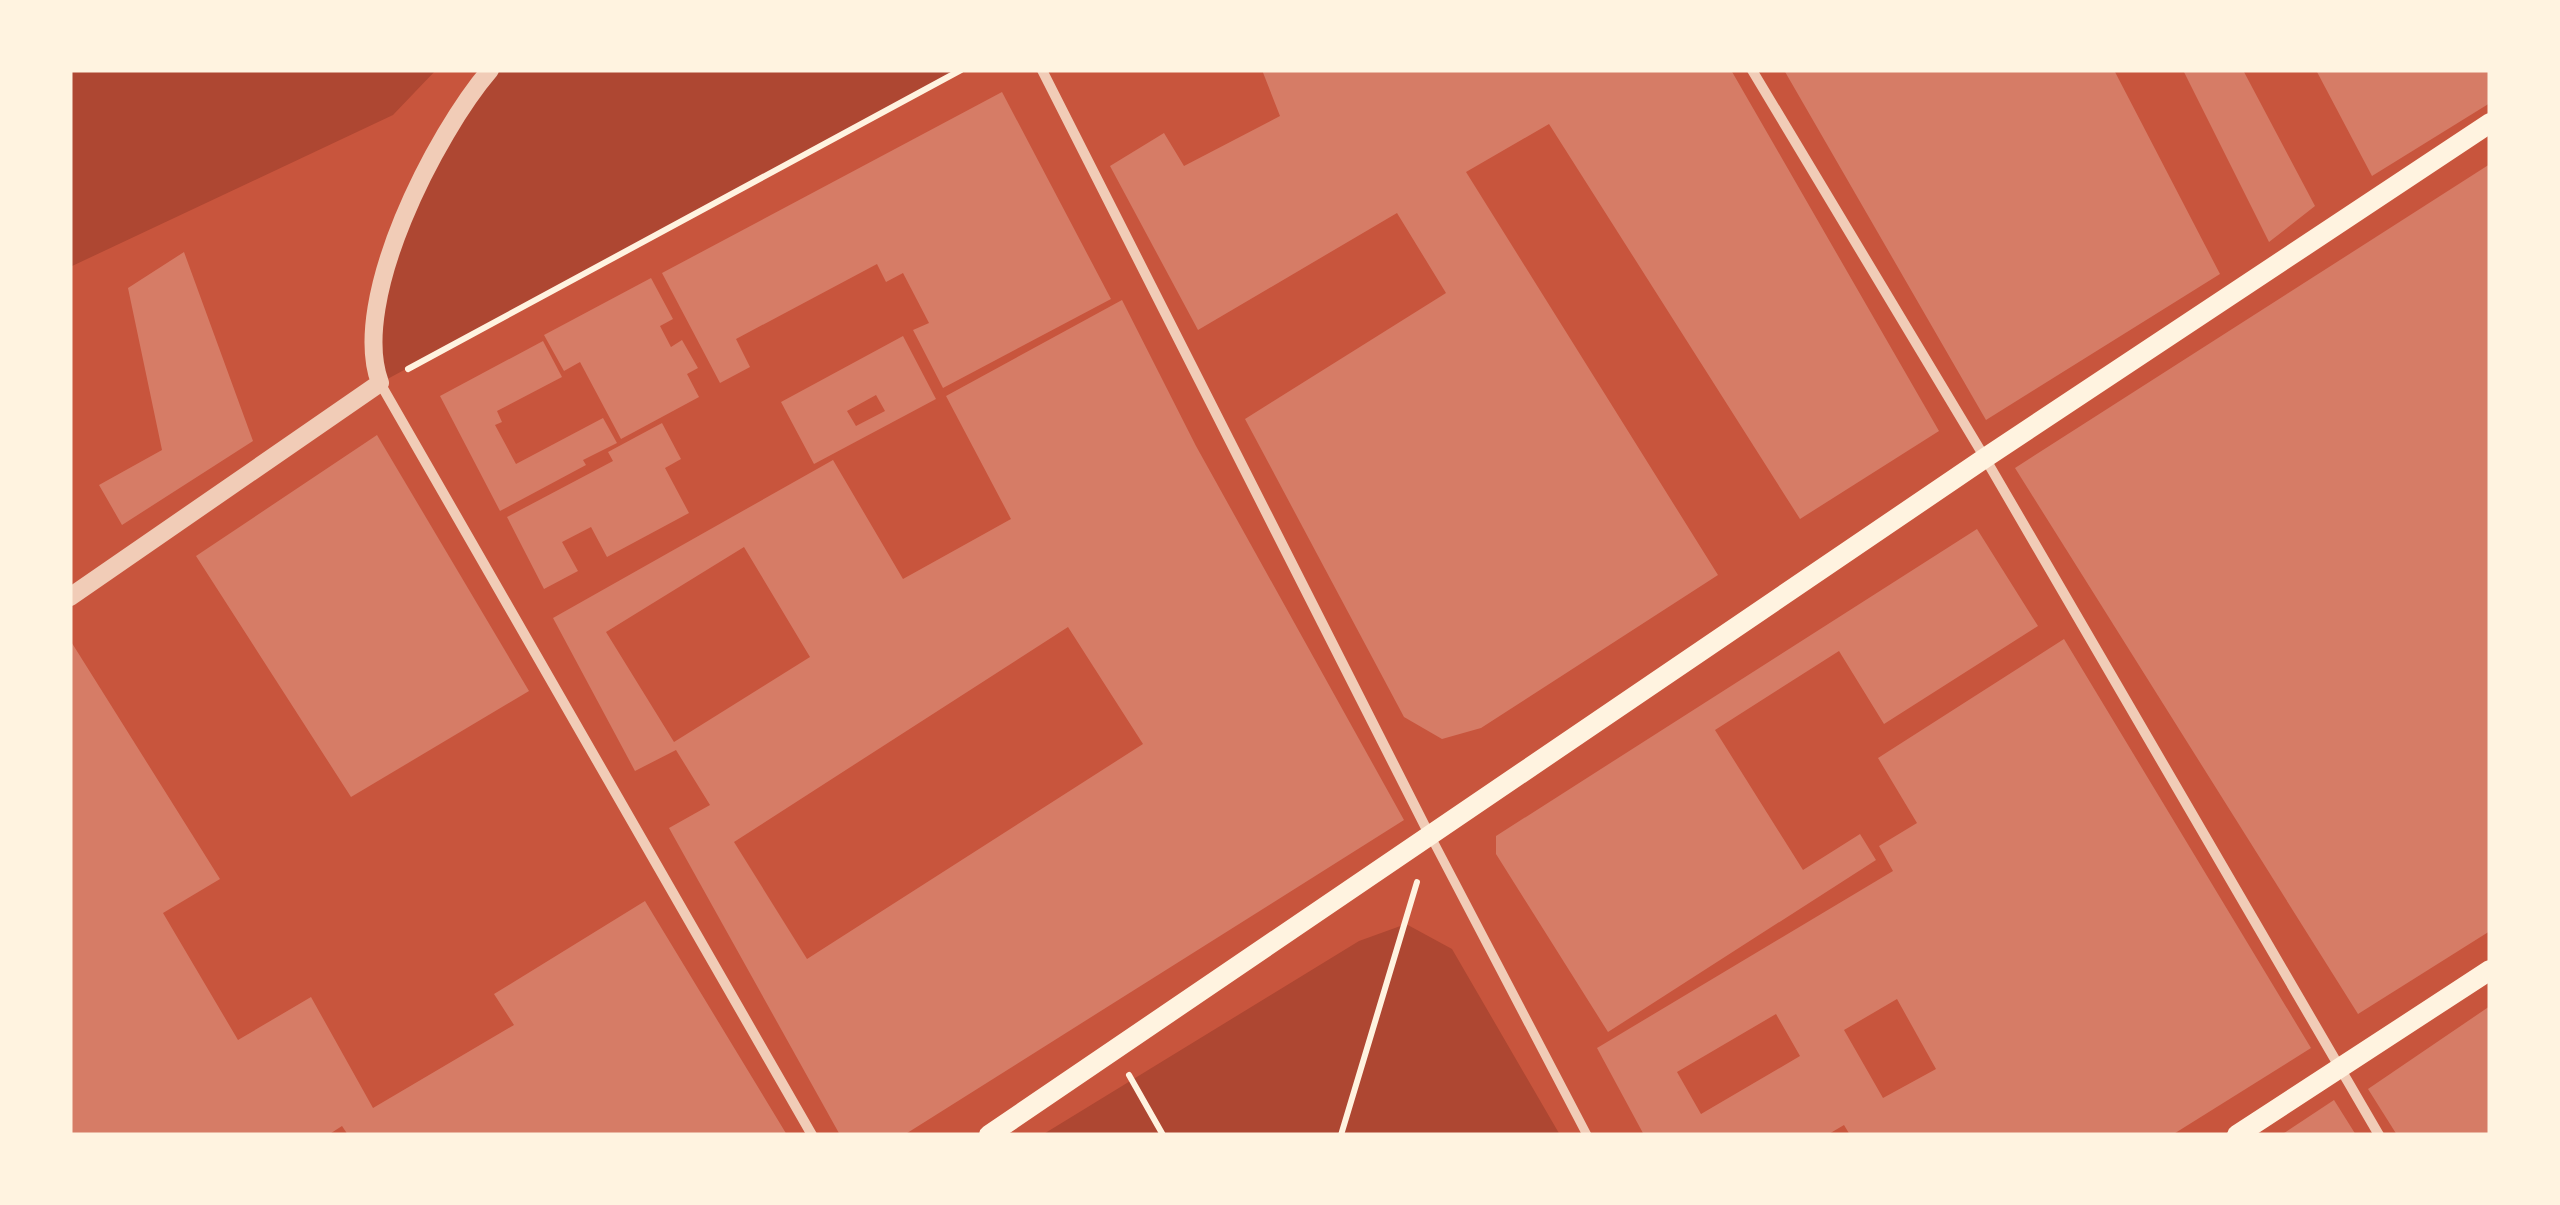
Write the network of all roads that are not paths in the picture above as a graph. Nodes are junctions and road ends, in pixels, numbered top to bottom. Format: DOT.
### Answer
graph roads {
  1 [pos="490,70"];
  2 [pos="1042,70"];
  3 [pos="1752,70"];
  4 [pos="2490,123"];
  5 [pos="380,382"];
  6 [pos="1985,458"];
  7 [pos="70,597"];
  8 [pos="1431,837"];
  9 [pos="2490,970"];
  10 [pos="2340,1069"];
  11 [pos="812,1135"];
  12 [pos="989,1135"];
  13 [pos="1587,1135"];
  14 [pos="2236,1135"];
  15 [pos="2379,1135"];
  1 -- 5 [label="street"];
  2 -- 8 [label="street"];
  3 -- 6 [label="street"];
  4 -- 6 [label="main road"];
  5 -- 7 [label="street"];
  5 -- 11 [label="street"];
  6 -- 8 [label="main road"];
  6 -- 10 [label="street"];
  8 -- 12 [label="main road"];
  8 -- 13 [label="street"];
  9 -- 10 [label="main road"];
  10 -- 14 [label="main road"];
  10 -- 15 [label="street"];
}
